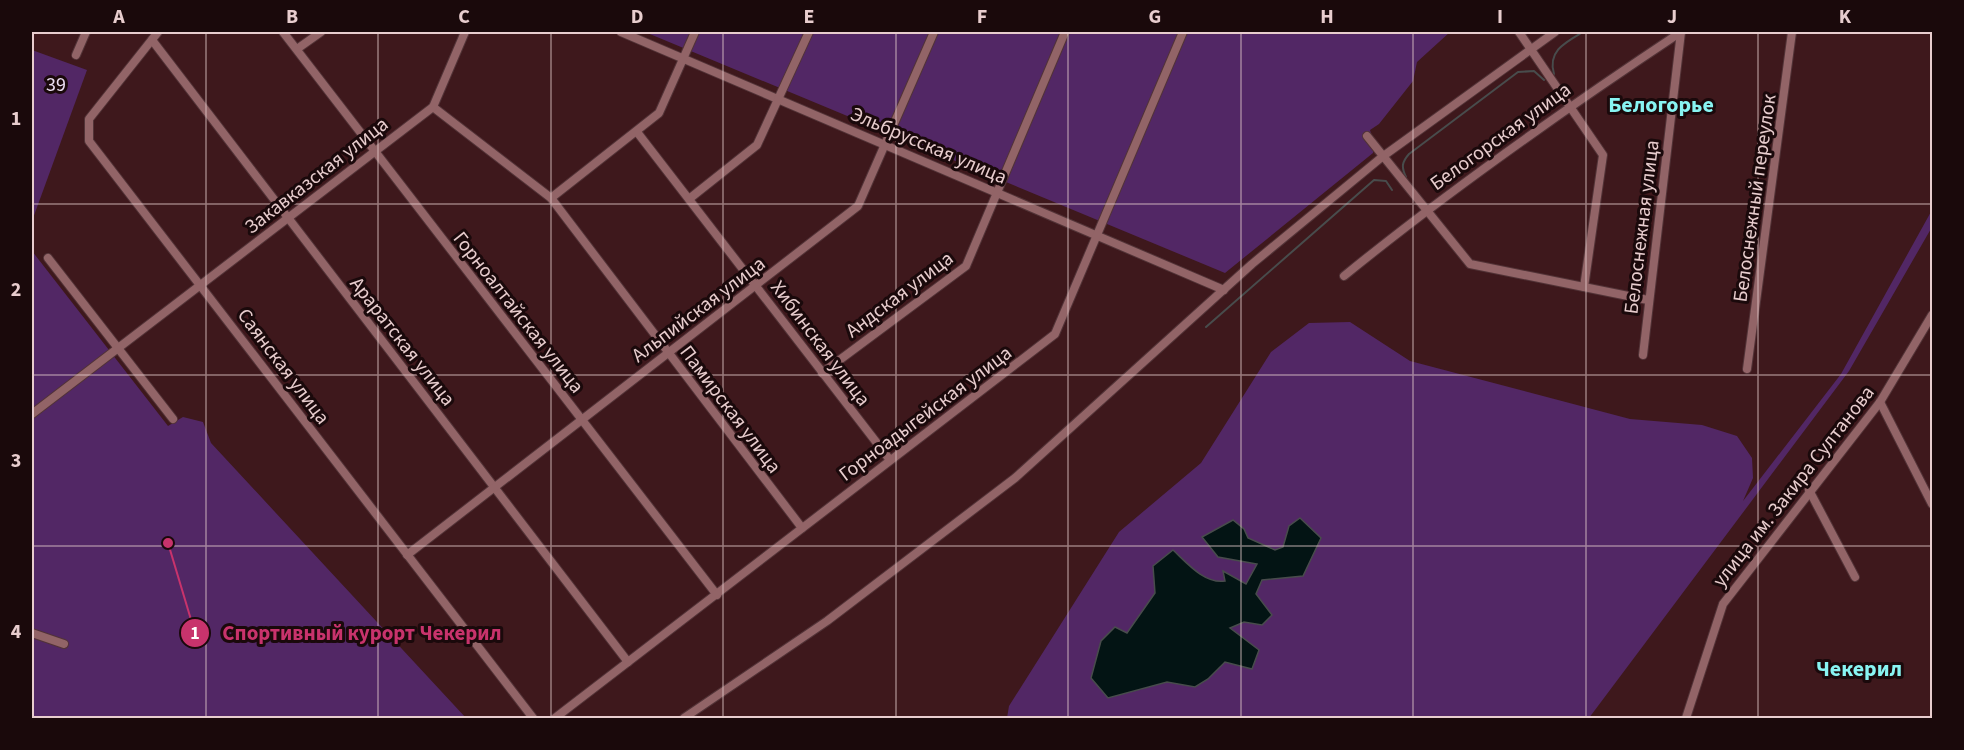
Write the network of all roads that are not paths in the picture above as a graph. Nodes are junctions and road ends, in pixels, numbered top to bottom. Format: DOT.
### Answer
graph roads {
  1 [pos="86,32"];
  2 [pos="158,32"];
  3 [pos="283,32"];
  4 [pos="321,32"];
  5 [pos="465,32"];
  6 [pos="621,32"];
  7 [pos="695,32"];
  8 [pos="809,32"];
  9 [pos="934,32"];
  10 [pos="1065,32"];
  11 [pos="1184,32"];
  12 [pos="1519,32"];
  13 [pos="1555,32"];
  14 [pos="1681,32"];
  15 [pos="1792,32"];
  16 [pos="152,40"];
  17 [pos="1530,48"];
  18 [pos="297,49"];
  19 [pos="76,55"];
  20 [pos="683,58"];
  21 [pos="779,99"];
  22 [pos="1569,106"];
  23 [pos="434,107"];
  24 [pos="637,132"];
  25 [pos="1367,136"];
  26 [pos="886,144"];
  27 [pos="374,151"];
  28 [pos="1382,157"];
  29 [pos="996,192"];
  30 [pos="551,198"];
  31 [pos="689,199"];
  32 [pos="1425,210"];
  33 [pos="287,218"];
  34 [pos="1095,236"];
  35 [pos="48,258"];
  36 [pos="1344,276"];
  37 [pos="202,285"];
  38 [pos="756,285"];
  39 [pos="1584,287"];
  40 [pos="1224,290"];
  41 [pos="1648,300"];
  42 [pos="1932,315"];
  43 [pos="118,348"];
  44 [pos="667,352"];
  45 [pos="1643,355"];
  46 [pos="1747,369"];
  47 [pos="822,372"];
  48 [pos="1880,402"];
  49 [pos="32,414"];
  50 [pos="173,419"];
  51 [pos="580,419"];
  52 [pos="890,460"];
  53 [pos="493,486"];
  54 [pos="1809,490"];
  55 [pos="1932,504"];
  56 [pos="802,528"];
  57 [pos="407,555"];
  58 [pos="1855,577"];
  59 [pos="717,595"];
  60 [pos="32,633"];
  61 [pos="64,644"];
  62 [pos="628,662"];
  63 [pos="533,718"];
  64 [pos="555,718"];
  65 [pos="684,718"];
  66 [pos="1686,718"];
  1 -- 19 [label="street"];
  2 -- 16 [label="street, Саянская улица"];
  3 -- 18 [label="street, Горноалтайская улица"];
  4 -- 18 [label="street"];
  5 -- 23 [label="street"];
  6 -- 20 [label="street, Эльбрусская улица"];
  7 -- 20 [label="street"];
  8 -- 21 [label="street"];
  9 -- 26 [label="street, Альпийская улица"];
  10 -- 29 [label="street, Андская улица"];
  11 -- 34 [label="street, Горноадыгейская улица"];
  12 -- 17 [label="street"];
  13 -- 17 [label="street"];
  14 -- 22 [label="street, Белогорская улица"];
  14 -- 41 [label="street, Белоснежная улица"];
  15 -- 46 [label="street, Белоснежный переулок"];
  16 -- 33 [label="street, Араратская улица"];
  16 -- 37 [label="street, Саянская улица"];
  17 -- 22 [label="street"];
  17 -- 28 [label="street"];
  18 -- 27 [label="street, Горноалтайская улица"];
  20 -- 21 [label="street, Эльбрусская улица"];
  20 -- 24 [label="street"];
  21 -- 26 [label="street, Эльбрусская улица"];
  21 -- 31 [label="street"];
  22 -- 32 [label="street, Белогорская улица"];
  22 -- 39 [label="street"];
  23 -- 27 [label="street, Закавказская улица"];
  23 -- 30 [label="street, Памирская улица"];
  24 -- 30 [label="street"];
  24 -- 31 [label="street, Хибинская улица"];
  25 -- 28 [label="street"];
  26 -- 29 [label="street, Эльбрусская улица"];
  26 -- 38 [label="street, Альпийская улица"];
  27 -- 33 [label="street, Закавказская улица"];
  27 -- 51 [label="street, Горноалтайская улица"];
  28 -- 32 [label="street"];
  28 -- 40 [label="street"];
  29 -- 34 [label="street, Эльбрусская улица"];
  29 -- 47 [label="street, Андская улица"];
  30 -- 44 [label="street, Памирская улица"];
  31 -- 38 [label="street, Хибинская улица"];
  32 -- 36 [label="street, Белогорская улица"];
  32 -- 39 [label="street"];
  33 -- 37 [label="street, Закавказская улица"];
  33 -- 53 [label="street, Араратская улица"];
  34 -- 40 [label="street, Эльбрусская улица"];
  34 -- 52 [label="street, Горноадыгейская улица"];
  35 -- 43 [label="street"];
  37 -- 43 [label="street, Закавказская улица"];
  37 -- 57 [label="street, Саянская улица"];
  38 -- 44 [label="street, Альпийская улица"];
  38 -- 47 [label="street, Хибинская улица"];
  39 -- 41 [label="street"];
  40 -- 65 [label="street"];
  41 -- 45 [label="street, Белоснежная улица"];
  42 -- 48 [label="street, улица им. Закира Султанова"];
  43 -- 49 [label="street, Закавказская улица"];
  43 -- 50 [label="street"];
  44 -- 51 [label="street, Альпийская улица"];
  44 -- 56 [label="street, Памирская улица"];
  47 -- 52 [label="street, Хибинская улица"];
  48 -- 54 [label="street, улица им. Закира Султанова"];
  48 -- 55 [label="street"];
  51 -- 53 [label="street, Альпийская улица"];
  51 -- 59 [label="street, Горноалтайская улица"];
  52 -- 56 [label="street, Горноадыгейская улица"];
  53 -- 57 [label="street, Альпийская улица"];
  53 -- 62 [label="street, Араратская улица"];
  54 -- 58 [label="street"];
  54 -- 66 [label="street, улица им. Закира Султанова"];
  56 -- 59 [label="street, Горноадыгейская улица"];
  57 -- 63 [label="street, Саянская улица"];
  59 -- 62 [label="street, Горноадыгейская улица"];
  60 -- 61 [label="street"];
  62 -- 64 [label="street, Горноадыгейская улица"];
}
